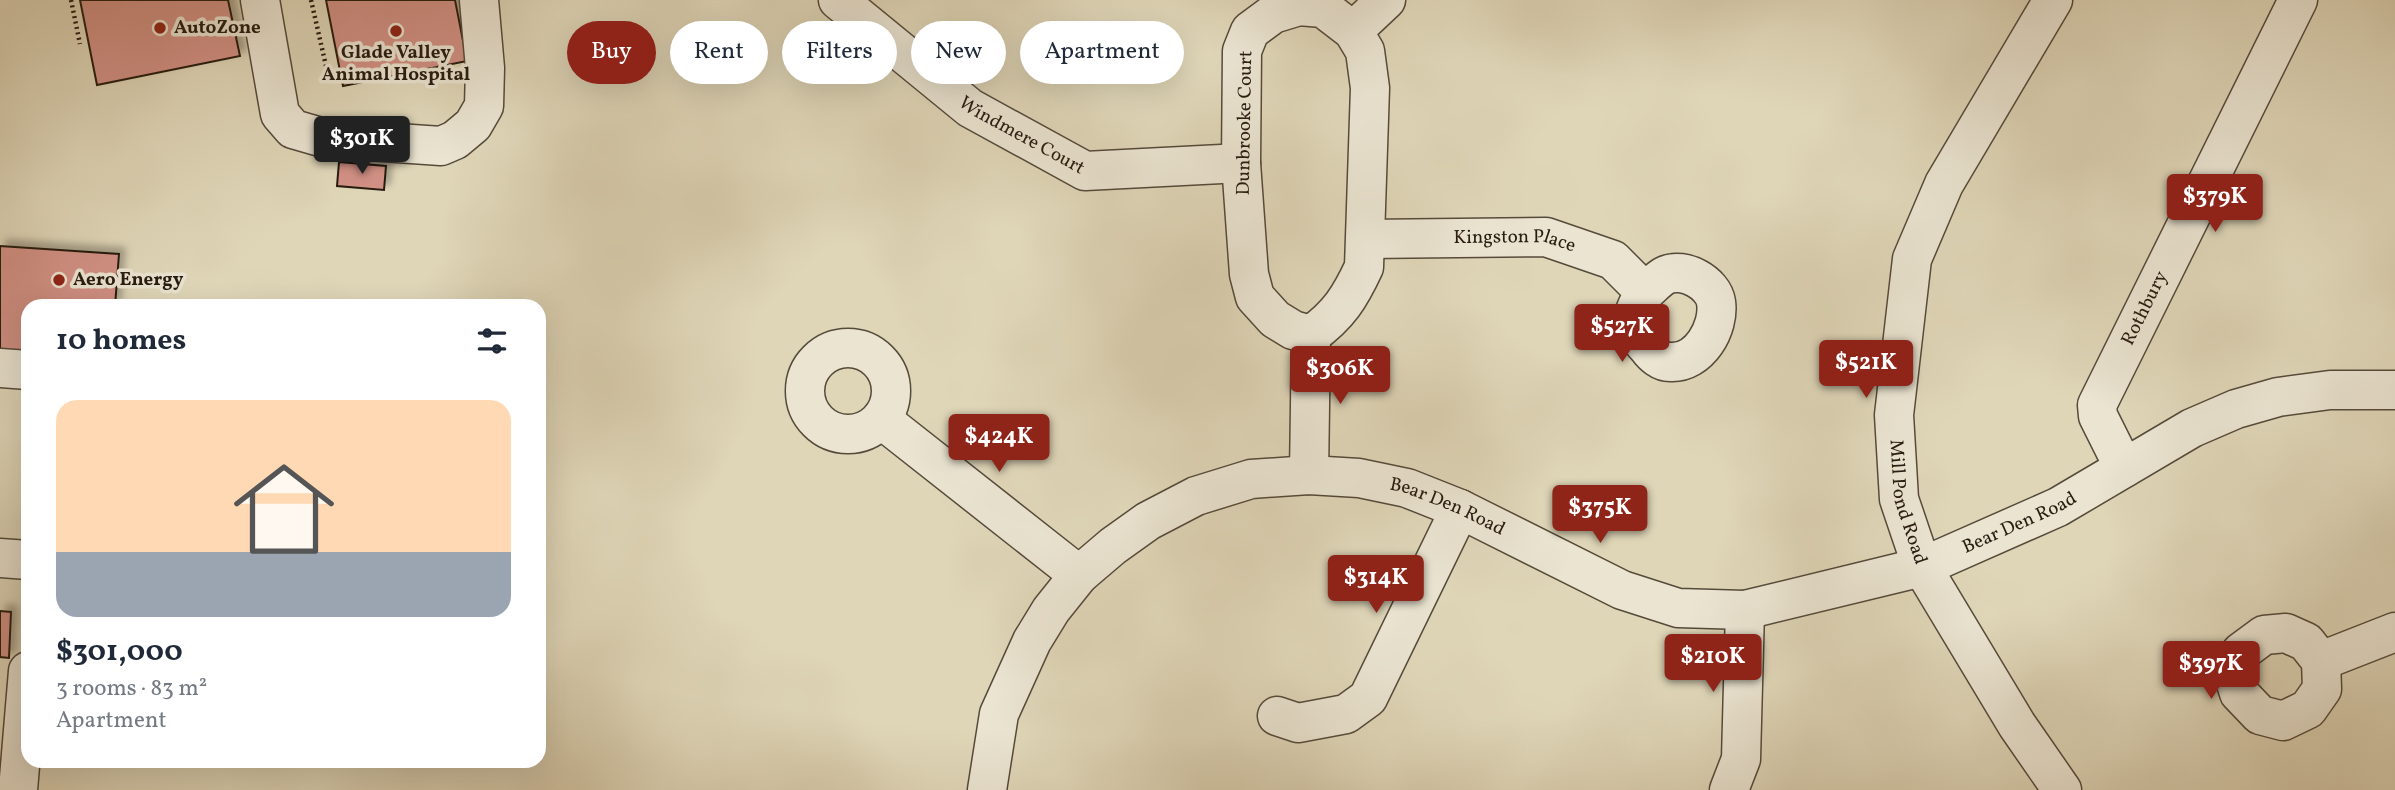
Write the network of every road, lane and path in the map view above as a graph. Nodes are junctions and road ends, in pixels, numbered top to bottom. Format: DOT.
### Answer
graph roads {
  1 [pos="71,0"];
  2 [pos="260,0"];
  3 [pos="311,0"];
  4 [pos="479,0"];
  5 [pos="838,0"];
  6 [pos="1385,0"];
  7 [pos="2053,0"];
  8 [pos="2298,0"];
  9 [pos="1353,31"];
  10 [pos="80,44"];
  11 [pos="329,79"];
  12 [pos="1241,163"];
  13 [pos="1366,239"];
  14 [pos="1645,292"];
  15 [pos="1311,335"];
  16 [pos="0,368"];
  17 [pos="21,370"];
  18 [pos="2395,390"];
  19 [pos="881,419"];
  20 [pos="2124,468"];
  21 [pos="1309,475"];
  22 [pos="1461,509"];
  23 [pos="0,558"];
  24 [pos="21,560"];
  25 [pos="1922,567"];
  26 [pos="1079,575"];
  27 [pos="1745,610"];
  28 [pos="2395,632"];
  29 [pos="2321,661"];
  30 [pos="1277,716"];
  31 [pos="21,754"];
  32 [pos="18,790"];
  33 [pos="987,790"];
  34 [pos="1728,790"];
  35 [pos="2062,790"];
  1 -- 10 [label="path"];
  2 -- 4 [label="street"];
  3 -- 11 [label="path"];
  5 -- 12 [label="street, Windmere Court"];
  6 -- 9 [label="street"];
  7 -- 25 [label="street, Mill Pond Road"];
  8 -- 20 [label="street, Rothbury"];
  9 -- 12 [label="street, Dunbrooke Court"];
  9 -- 13 [label="street, Dunbrooke Court"];
  12 -- 15 [label="street, Dunbrooke Court"];
  13 -- 14 [label="street, Kingston Place"];
  13 -- 15 [label="street, Dunbrooke Court"];
  15 -- 21 [label="street"];
  16 -- 17 [label="street"];
  18 -- 20 [label="street, Bear Den Road"];
  19 -- 26 [label="street"];
  20 -- 25 [label="street, Bear Den Road"];
  21 -- 22 [label="street, Bear Den Road"];
  21 -- 26 [label="street, Bear Den Road"];
  22 -- 27 [label="street, Bear Den Road"];
  22 -- 30 [label="street"];
  23 -- 24 [label="street"];
  25 -- 27 [label="street, Bear Den Road"];
  25 -- 35 [label="street, Mill Pond Road"];
  26 -- 33 [label="street, Bear Den Road"];
  27 -- 34 [label="street"];
  28 -- 29 [label="street"];
  31 -- 32 [label="street"];
}
